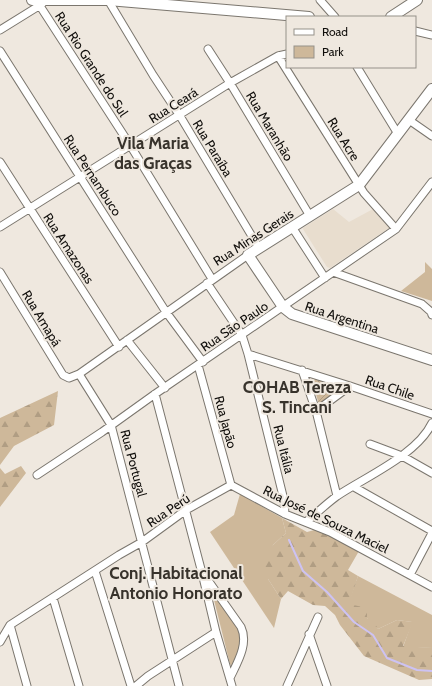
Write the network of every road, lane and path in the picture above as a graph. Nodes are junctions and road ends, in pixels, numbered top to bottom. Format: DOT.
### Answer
graph roads {
  1 [pos="67,0"];
  2 [pos="108,0"];
  3 [pos="320,0"];
  4 [pos="417,0"];
  5 [pos="40,2"];
  6 [pos="297,16"];
  7 [pos="334,16"];
  8 [pos="393,16"];
  9 [pos="0,30"];
  10 [pos="416,31"];
  11 [pos="432,35"];
  12 [pos="208,49"];
  13 [pos="0,51"];
  14 [pos="286,54"];
  15 [pos="278,56"];
  16 [pos="358,68"];
  17 [pos="230,83"];
  18 [pos="432,89"];
  19 [pos="180,116"];
  20 [pos="409,120"];
  21 [pos="398,134"];
  22 [pos="432,136"];
  23 [pos="130,145"];
  24 [pos="0,162"];
  25 [pos="79,177"];
  26 [pos="432,182"];
  27 [pos="359,185"];
  28 [pos="29,209"];
  29 [pos="310,216"];
  30 [pos="0,227"];
  31 [pos="292,227"];
  32 [pos="396,229"];
  33 [pos="259,248"];
  34 [pos="248,255"];
  35 [pos="0,272"];
  36 [pos="334,272"];
  37 [pos="325,278"];
  38 [pos="210,281"];
  39 [pos="283,307"];
  40 [pos="166,312"];
  41 [pos="432,315"];
  42 [pos="242,335"];
  43 [pos="128,340"];
  44 [pos="119,347"];
  45 [pos="248,354"];
  46 [pos="432,360"];
  47 [pos="200,363"];
  48 [pos="302,370"];
  49 [pos="79,374"];
  50 [pos="350,386"];
  51 [pos="165,388"];
  52 [pos="155,394"];
  53 [pos="316,411"];
  54 [pos="432,414"];
  55 [pos="432,423"];
  56 [pos="111,425"];
  57 [pos="370,444"];
  58 [pos="402,456"];
  59 [pos="432,473"];
  60 [pos="37,475"];
  61 [pos="230,485"];
  62 [pos="354,486"];
  63 [pos="337,496"];
  64 [pos="186,510"];
  65 [pos="285,514"];
  66 [pos="306,522"];
  67 [pos="432,532"];
  68 [pos="142,542"];
  69 [pos="95,570"];
  70 [pos="202,573"];
  71 [pos="410,575"];
  72 [pos="432,587"];
  73 [pos="53,598"];
  74 [pos="318,617"];
  75 [pos="10,625"];
  76 [pos="216,632"];
  77 [pos="309,634"];
  78 [pos="0,642"];
  79 [pos="172,660"];
  80 [pos="230,678"];
  81 [pos="27,686"];
  82 [pos="79,686"];
  83 [pos="131,686"];
  84 [pos="136,686"];
  85 [pos="179,686"];
  86 [pos="232,686"];
  87 [pos="287,686"];
  88 [pos="327,686"];
  1 -- 2 [label="street"];
  1 -- 5 [label="street"];
  2 -- 6 [label="street"];
  2 -- 19 [label="street, Rua Paraíba"];
  3 -- 7 [label="street"];
  4 -- 8 [label="street"];
  5 -- 9 [label="street"];
  5 -- 23 [label="street, Rua Rio Grande do Sul"];
  10 -- 11 [label="street"];
  12 -- 17 [label="street, Rua Maranhão"];
  13 -- 25 [label="street, Rua Pernambuco"];
  14 -- 15 [label="street, Rua Ceará"];
  15 -- 17 [label="street, Rua Ceará"];
  15 -- 27 [label="street, Rua Acre"];
  16 -- 21 [label="street"];
  17 -- 19 [label="street, Rua Ceará"];
  17 -- 29 [label="street, Rua Maranhão"];
  18 -- 20 [label="street, Rua Minas Gerais"];
  19 -- 23 [label="street, Rua Ceará"];
  19 -- 33 [label="street, Rua Paraíba"];
  20 -- 21 [label="street, Rua Minas Gerais"];
  20 -- 22 [label="street"];
  21 -- 27 [label="street, Rua Minas Gerais"];
  23 -- 25 [label="street, Rua Ceará"];
  23 -- 38 [label="street, Rua Rio Grande do Sul"];
  24 -- 28 [label="street, Rua Amazonas"];
  25 -- 28 [label="street, Rua Ceará"];
  25 -- 40 [label="street, Rua Pernambuco"];
  26 -- 32 [label="street, Rua São Paulo"];
  27 -- 29 [label="street, Rua Minas Gerais"];
  27 -- 32 [label="street, Rua Acre"];
  28 -- 30 [label="street, Rua Ceará"];
  28 -- 44 [label="street, Rua Amazonas"];
  29 -- 31 [label="street, Rua Minas Gerais"];
  31 -- 33 [label="street, Rua Minas Gerais"];
  31 -- 37 [label="street"];
  32 -- 36 [label="street, Rua São Paulo"];
  33 -- 34 [label="street, Rua Minas Gerais"];
  34 -- 38 [label="street, Rua Minas Gerais"];
  34 -- 39 [label="street, Rua Argentina"];
  35 -- 49 [label="street, Rua Amapá"];
  36 -- 37 [label="street, Rua São Paulo"];
  36 -- 41 [label="street"];
  37 -- 39 [label="street, Rua São Paulo"];
  38 -- 40 [label="street, Rua Minas Gerais"];
  38 -- 42 [label="street, Rua Itália"];
  39 -- 42 [label="street, Rua São Paulo"];
  39 -- 46 [label="street, Rua Argentina"];
  40 -- 43 [label="street, Rua Minas Gerais"];
  40 -- 47 [label="street, Rua Japão"];
  42 -- 45 [label="street, Rua Itália"];
  42 -- 47 [label="street, Rua São Paulo"];
  43 -- 44 [label="street, Rua Minas Gerais"];
  43 -- 51 [label="street"];
  44 -- 49 [label="street, Rua Minas Gerais"];
  45 -- 48 [label="street, Rua Chile"];
  45 -- 65 [label="street, Rua Itália"];
  47 -- 51 [label="street, Rua São Paulo"];
  47 -- 61 [label="street, Rua Japão"];
  48 -- 50 [label="street, Rua Chile"];
  48 -- 53 [label="street"];
  49 -- 56 [label="street, Rua Portugal"];
  50 -- 53 [label="street"];
  50 -- 54 [label="street, Rua Chile"];
  51 -- 52 [label="street, Rua São Paulo"];
  52 -- 56 [label="street, Rua São Paulo"];
  52 -- 64 [label="street"];
  53 -- 63 [label="street"];
  55 -- 58 [label="street"];
  56 -- 60 [label="street, Rua São Paulo"];
  56 -- 68 [label="street, Rua Portugal"];
  57 -- 58 [label="street"];
  58 -- 59 [label="street"];
  58 -- 62 [label="street"];
  61 -- 64 [label="street, Rua Perú"];
  61 -- 65 [label="street, Rua José de Souza Maciel"];
  62 -- 63 [label="street"];
  62 -- 67 [label="street"];
  63 -- 66 [label="street"];
  64 -- 68 [label="street, Rua Perú"];
  64 -- 70 [label="street"];
  65 -- 66 [label="street, Rua José de Souza Maciel"];
  66 -- 71 [label="street, Rua José de Souza Maciel"];
  67 -- 71 [label="street"];
  68 -- 69 [label="street, Rua Perú"];
  68 -- 79 [label="street, Rua Portugal"];
  69 -- 73 [label="street, Rua Perú"];
  69 -- 83 [label="street"];
  70 -- 76 [label="street"];
  70 -- 80 [label="street"];
  71 -- 72 [label="street, Rua José de Souza Maciel"];
  73 -- 75 [label="street, Rua Perú"];
  73 -- 82 [label="street"];
  74 -- 77 [label="street"];
  75 -- 78 [label="street"];
  75 -- 81 [label="street"];
  76 -- 79 [label="street"];
  76 -- 80 [label="street"];
  77 -- 87 [label="street"];
  77 -- 88 [label="street"];
  79 -- 84 [label="street"];
  79 -- 85 [label="street, Rua Portugal"];
  80 -- 86 [label="street"];
}
